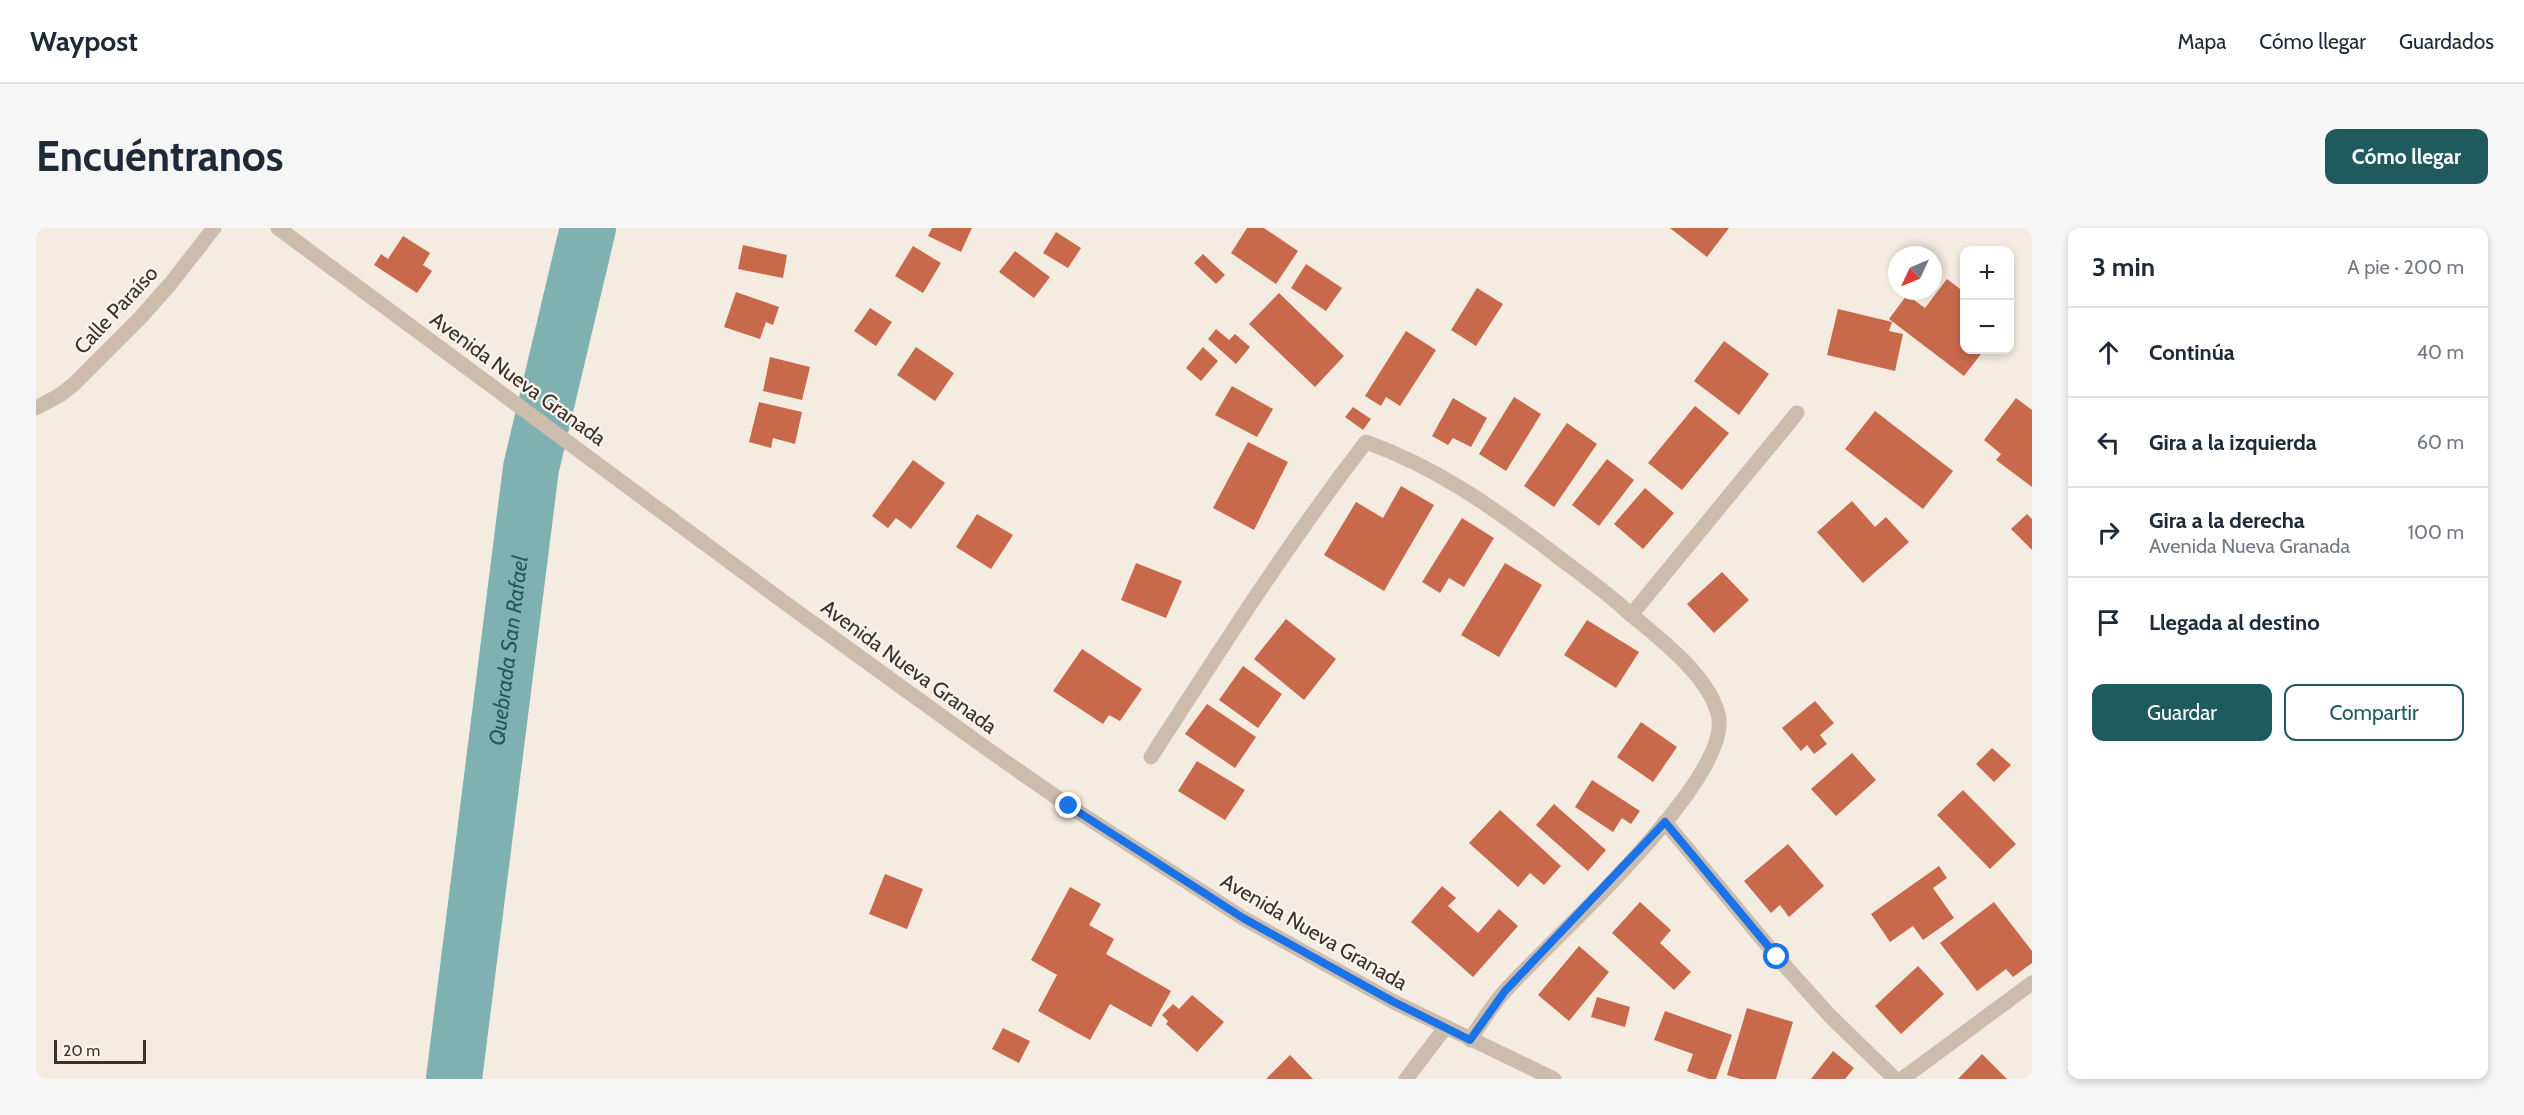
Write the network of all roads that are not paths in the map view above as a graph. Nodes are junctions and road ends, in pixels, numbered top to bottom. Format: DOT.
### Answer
graph roads {
  1 [pos="214,228"];
  2 [pos="278,228"];
  3 [pos="36,408"];
  4 [pos="1797,413"];
  5 [pos="1631,615"];
  6 [pos="1151,757"];
  7 [pos="1665,822"];
  8 [pos="2032,983"];
  9 [pos="1445,1028"];
  10 [pos="1470,1040"];
  11 [pos="1406,1079"];
  12 [pos="1554,1079"];
  13 [pos="1895,1079"];
  14 [pos="1902,1079"];
  1 -- 3 [label="street, Calle Paraíso"];
  2 -- 9 [label="street, Avenida Nueva Granada"];
  4 -- 5 [label="street"];
  5 -- 6 [label="street"];
  5 -- 7 [label="street"];
  7 -- 10 [label="street"];
  7 -- 13 [label="street"];
  8 -- 14 [label="street"];
  9 -- 10 [label="street, Avenida Nueva Granada"];
  9 -- 11 [label="street"];
  10 -- 12 [label="street, Avenida Nueva Granada"];
}
